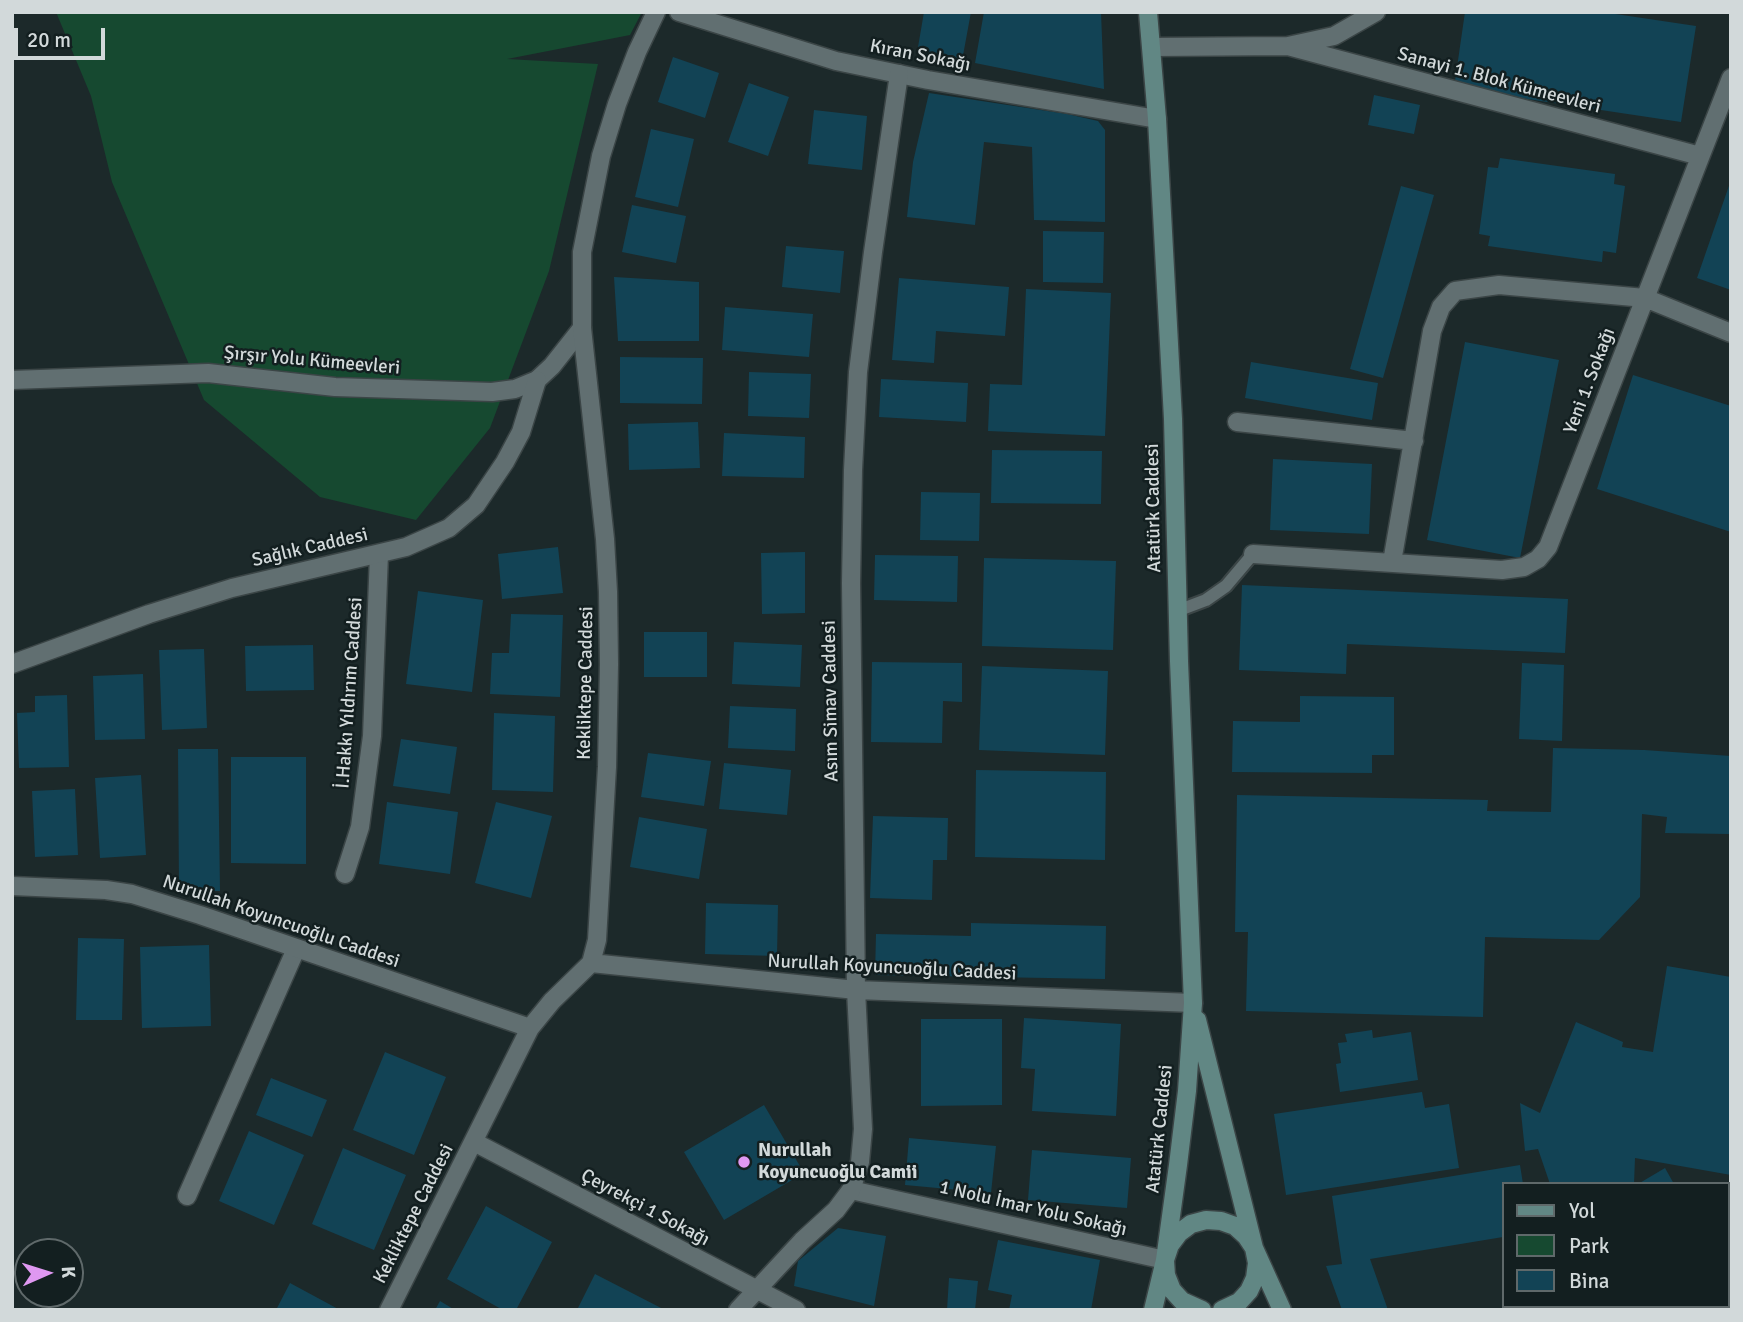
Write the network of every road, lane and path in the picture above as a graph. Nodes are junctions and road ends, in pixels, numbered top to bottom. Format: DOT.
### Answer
graph roads {
  1 [pos="656,12"];
  2 [pos="679,12"];
  3 [pos="1148,12"];
  4 [pos="1376,12"];
  5 [pos="1288,46"];
  6 [pos="1152,47"];
  7 [pos="899,74"];
  8 [pos="1731,78"];
  9 [pos="1157,119"];
  10 [pos="1700,156"];
  11 [pos="1645,298"];
  12 [pos="582,328"];
  13 [pos="1731,333"];
  14 [pos="12,380"];
  15 [pos="537,380"];
  16 [pos="1237,422"];
  17 [pos="1413,441"];
  18 [pos="379,554"];
  19 [pos="1253,554"];
  20 [pos="1392,562"];
  21 [pos="1177,611"];
  22 [pos="12,664"];
  23 [pos="345,874"];
  24 [pos="12,886"];
  25 [pos="296,949"];
  26 [pos="591,963"];
  27 [pos="856,990"];
  28 [pos="1193,1003"];
  29 [pos="530,1028"];
  30 [pos="474,1142"];
  31 [pos="851,1190"];
  32 [pos="187,1196"];
  33 [pos="1254,1248"];
  34 [pos="1166,1260"];
  35 [pos="755,1289"];
  36 [pos="1249,1292"];
  37 [pos="1186,1305"];
  38 [pos="389,1310"];
  39 [pos="738,1310"];
  40 [pos="796,1310"];
  41 [pos="1153,1310"];
  42 [pos="1202,1310"];
  43 [pos="1222,1310"];
  44 [pos="1236,1310"];
  45 [pos="1282,1310"];
  1 -- 12 [label="street, Kekliktepe Caddesi"];
  2 -- 7 [label="street, Kıran Sokağı"];
  3 -- 6 [label="main road, Atatürk Caddesi"];
  4 -- 5 [label="street"];
  5 -- 6 [label="street"];
  5 -- 10 [label="street, Sanayi 1. Blok Kümeevleri"];
  6 -- 9 [label="main road, Atatürk Caddesi"];
  7 -- 9 [label="street, Kıran Sokağı"];
  7 -- 27 [label="street, Asım Simav Caddesi"];
  8 -- 10 [label="street, Yeni 1. Sokağı"];
  9 -- 21 [label="main road, Atatürk Caddesi"];
  10 -- 11 [label="street, Yeni 1. Sokağı"];
  11 -- 13 [label="street"];
  11 -- 17 [label="street"];
  11 -- 20 [label="street, Yeni 1. Sokağı"];
  12 -- 15 [label="street, Şırşır Yolu Kümeevleri"];
  12 -- 26 [label="street, Kekliktepe Caddesi"];
  14 -- 15 [label="street, Şırşır Yolu Kümeevleri"];
  15 -- 18 [label="street, Sağlık Caddesi"];
  16 -- 17 [label="street"];
  17 -- 20 [label="street"];
  18 -- 22 [label="street, Sağlık Caddesi"];
  18 -- 23 [label="street, İ.Hakkı Yıldırım Caddesi"];
  19 -- 20 [label="street"];
  19 -- 21 [label="lane"];
  21 -- 28 [label="main road, Atatürk Caddesi"];
  24 -- 25 [label="street, Nurullah Koyuncuoğlu Caddesi"];
  25 -- 29 [label="street, Nurullah Koyuncuoğlu Caddesi"];
  25 -- 32 [label="street"];
  26 -- 27 [label="street, Nurullah Koyuncuoğlu Caddesi"];
  26 -- 29 [label="street, Kekliktepe Caddesi"];
  27 -- 28 [label="street, Nurullah Koyuncuoğlu Caddesi"];
  27 -- 31 [label="street, Asım Simav Caddesi"];
  28 -- 33 [label="main road, Atatürk Caddesi"];
  28 -- 34 [label="main road, Atatürk Caddesi"];
  29 -- 30 [label="street, Kekliktepe Caddesi"];
  30 -- 35 [label="street, Çeyrekçi 1 Sokağı"];
  30 -- 38 [label="street, Kekliktepe Caddesi"];
  31 -- 34 [label="street, 1 Nolu İmar Yolu Sokağı"];
  31 -- 35 [label="street, Asım Simav Caddesi"];
  33 -- 34 [label="main road, Atatürk Caddesi"];
  33 -- 36 [label="main road, Atatürk Caddesi"];
  33 -- 45 [label="main road"];
  34 -- 37 [label="main road, Atatürk Caddesi"];
  34 -- 41 [label="main road, Atatürk Caddesi"];
  35 -- 39 [label="street, Asım Simav Caddesi"];
  35 -- 40 [label="street, Çeyrekçi 1 Sokağı"];
  36 -- 43 [label="main road"];
  36 -- 44 [label="main road, Atatürk Caddesi"];
  37 -- 42 [label="main road, Atatürk Caddesi"];
}
